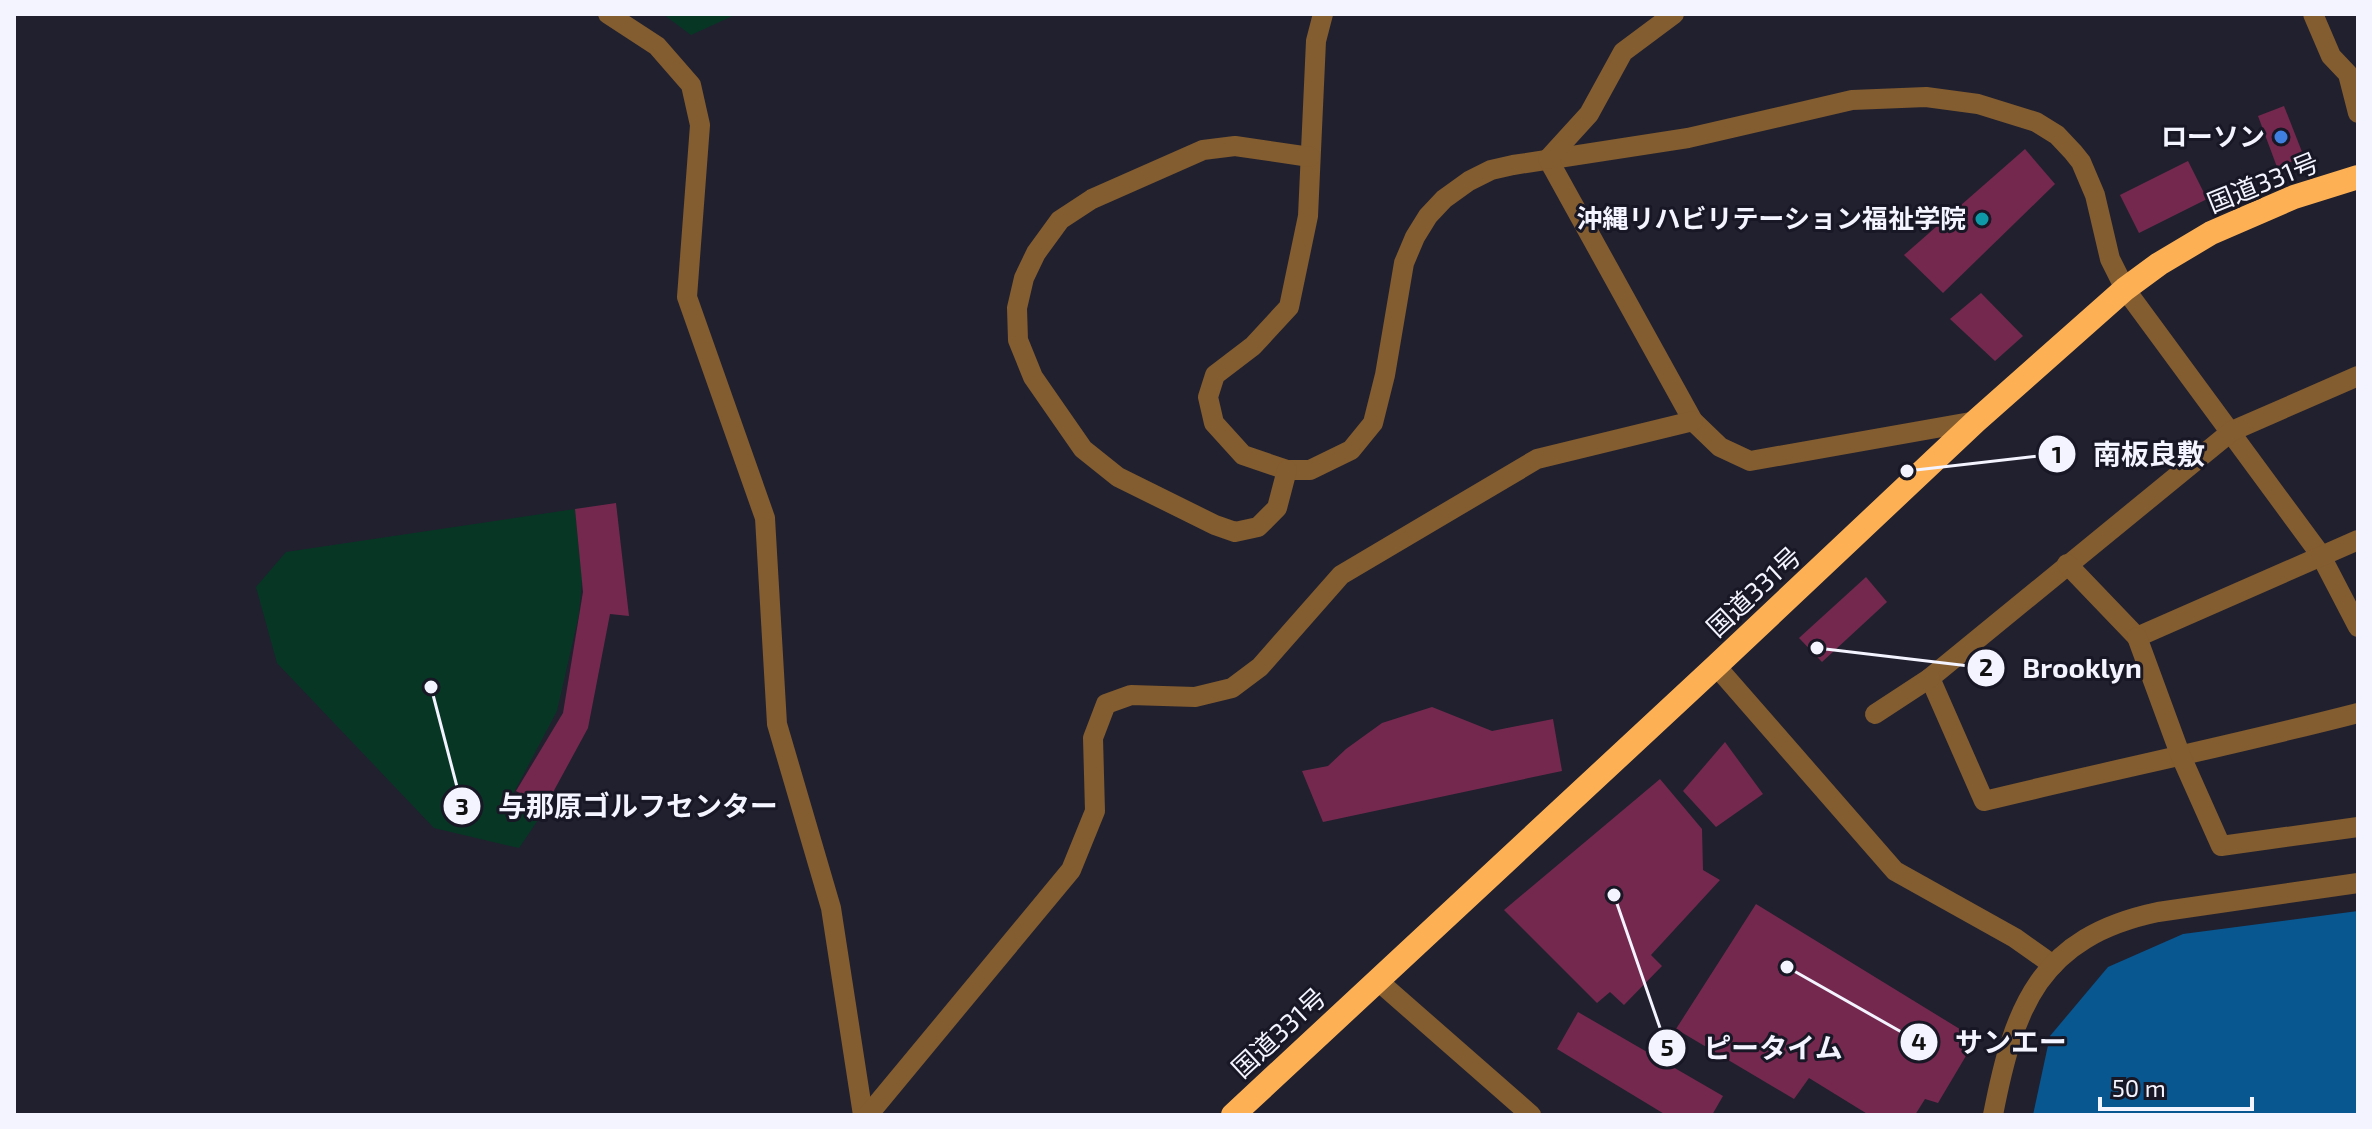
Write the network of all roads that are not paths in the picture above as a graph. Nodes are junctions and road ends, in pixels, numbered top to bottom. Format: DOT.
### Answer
graph roads {
  1 [pos="608,14"];
  2 [pos="1323,14"];
  3 [pos="1674,14"];
  4 [pos="2313,14"];
  5 [pos="2353,72"];
  6 [pos="2358,113"];
  7 [pos="1310,157"];
  8 [pos="1548,159"];
  9 [pos="2358,177"];
  10 [pos="2125,289"];
  11 [pos="2358,376"];
  12 [pos="1693,421"];
  13 [pos="1976,421"];
  14 [pos="2232,431"];
  15 [pos="1287,470"];
  16 [pos="2358,540"];
  17 [pos="2320,554"];
  18 [pos="2067,564"];
  19 [pos="2358,627"];
  20 [pos="2137,637"];
  21 [pos="1716,666"];
  22 [pos="1930,678"];
  23 [pos="2358,713"];
  24 [pos="1875,714"];
  25 [pos="2180,754"];
  26 [pos="2358,827"];
  27 [pos="2358,883"];
  28 [pos="2053,965"];
  29 [pos="1377,980"];
  30 [pos="866,1115"];
  31 [pos="1233,1115"];
  32 [pos="1531,1115"];
  33 [pos="1993,1115"];
  1 -- 30 [label="street"];
  2 -- 7 [label="street"];
  3 -- 8 [label="street"];
  4 -- 5 [label="street"];
  5 -- 6 [label="street"];
  7 -- 15 [label="street"];
  7 -- 15 [label="street"];
  8 -- 10 [label="street"];
  8 -- 12 [label="street"];
  8 -- 15 [label="street"];
  9 -- 10 [label="highway, 国道331号"];
  10 -- 13 [label="highway, 国道331号"];
  10 -- 14 [label="street"];
  11 -- 14 [label="street"];
  12 -- 13 [label="street"];
  12 -- 30 [label="street"];
  13 -- 21 [label="highway, 国道331号"];
  14 -- 17 [label="street"];
  14 -- 18 [label="street"];
  16 -- 17 [label="street"];
  17 -- 19 [label="street"];
  17 -- 20 [label="street"];
  18 -- 20 [label="street"];
  18 -- 22 [label="street"];
  20 -- 25 [label="street"];
  21 -- 28 [label="street"];
  21 -- 29 [label="highway, 国道331号"];
  22 -- 24 [label="street"];
  22 -- 25 [label="street"];
  23 -- 25 [label="street"];
  25 -- 26 [label="street"];
  27 -- 28 [label="street"];
  28 -- 33 [label="street"];
  29 -- 31 [label="highway, 国道331号"];
  29 -- 32 [label="street"];
}
